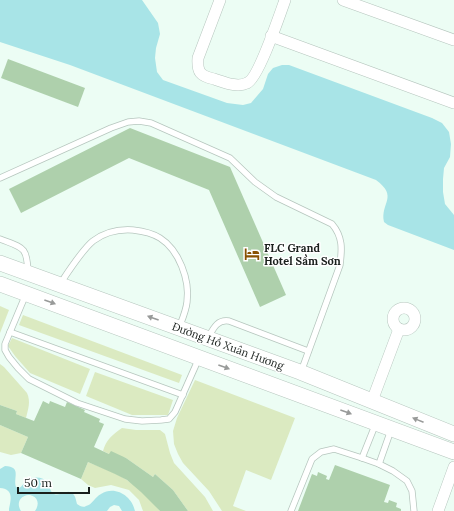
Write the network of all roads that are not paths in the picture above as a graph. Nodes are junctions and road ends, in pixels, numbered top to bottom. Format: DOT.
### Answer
graph roads {
  1 [pos="220,0"];
  2 [pos="285,0"];
  3 [pos="342,0"];
  4 [pos="271,36"];
  5 [pos="454,40"];
  6 [pos="454,103"];
  7 [pos="0,178"];
  8 [pos="0,239"];
  9 [pos="0,263"];
  10 [pos="28,273"];
  11 [pos="0,284"];
  12 [pos="59,284"];
  13 [pos="26,294"];
  14 [pos="179,328"];
  15 [pos="399,329"];
  16 [pos="10,332"];
  17 [pos="207,338"];
  18 [pos="308,351"];
  19 [pos="199,357"];
  20 [pos="300,372"];
  21 [pos="183,395"];
  22 [pos="372,401"];
  23 [pos="377,423"];
  24 [pos="391,428"];
  25 [pos="454,434"];
  26 [pos="454,452"];
  27 [pos="362,458"];
  28 [pos="378,464"];
  29 [pos="454,467"];
  30 [pos="291,511"];
  31 [pos="414,511"];
  32 [pos="438,511"];
  1 -- 4 [label="street"];
  2 -- 4 [label="street"];
  3 -- 5 [label="street"];
  4 -- 6 [label="street"];
  7 -- 18 [label="lane"];
  8 -- 10 [label="lane"];
  9 -- 10 [label="main road, Đường Hồ Xuân Hương"];
  10 -- 12 [label="main road, Đường Hồ Xuân Hương"];
  11 -- 13 [label="main road, Đường Hồ Xuân Hương"];
  14 -- 12 [label="main road, Đường Hồ Xuân Hương, one-way"];
  12 -- 14 [label="lane"];
  13 -- 16 [label="lane"];
  13 -- 19 [label="main road, Đường Hồ Xuân Hương, one-way"];
  14 -- 17 [label="main road, Đường Hồ Xuân Hương"];
  15 -- 22 [label="street"];
  16 -- 21 [label="lane"];
  16 -- 21 [label="lane"];
  17 -- 18 [label="lane"];
  17 -- 20 [label="main road, Đường Hồ Xuân Hương"];
  18 -- 20 [label="lane"];
  19 -- 21 [label="lane"];
  19 -- 23 [label="main road, Đường Hồ Xuân Hương, one-way"];
  20 -- 22 [label="main road, Đường Hồ Xuân Hương"];
  25 -- 22 [label="main road, Đường Hồ Xuân Hương, one-way"];
  23 -- 24 [label="main road, Đường Hồ Xuân Hương"];
  23 -- 27 [label="lane"];
  24 -- 26 [label="main road, Đường Hồ Xuân Hương"];
  24 -- 28 [label="lane"];
  27 -- 28 [label="lane"];
  27 -- 30 [label="lane"];
  28 -- 31 [label="lane"];
  29 -- 32 [label="street"];
}
